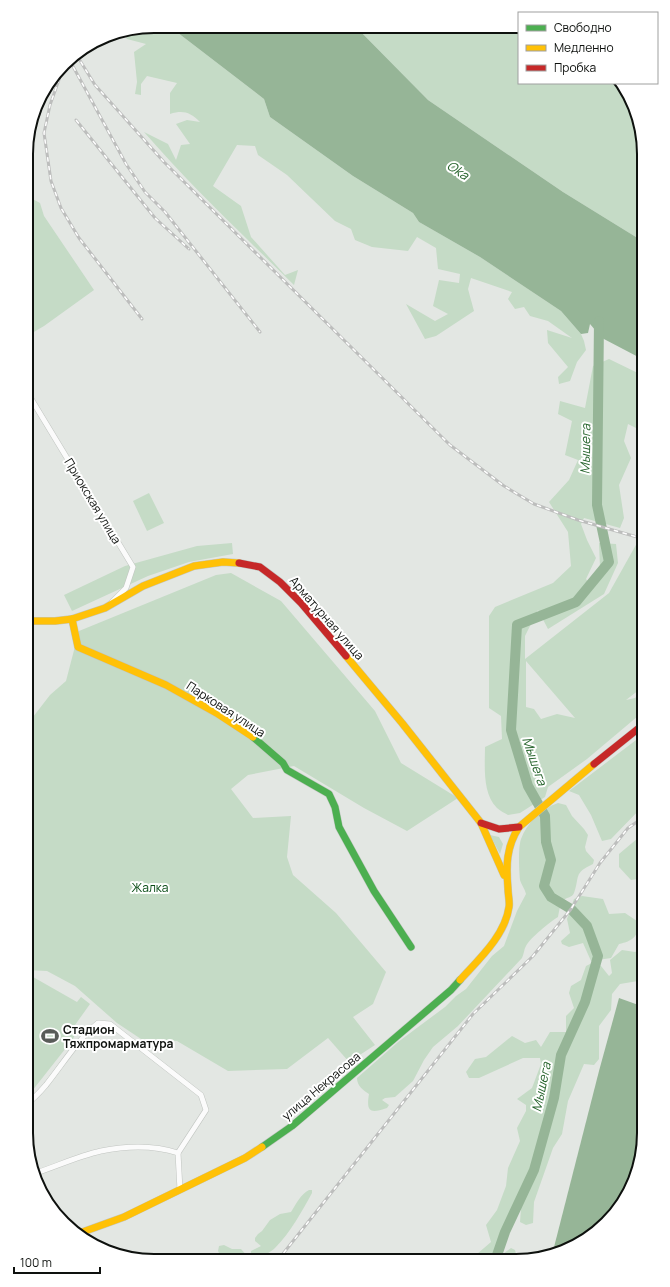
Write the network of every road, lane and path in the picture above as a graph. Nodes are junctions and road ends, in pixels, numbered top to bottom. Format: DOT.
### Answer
graph roads {
  1 [pos="33,402"];
  2 [pos="105,608"];
  3 [pos="72,619"];
  4 [pos="33,620"];
  5 [pos="637,730"];
  6 [pos="481,823"];
  7 [pos="519,827"];
  8 [pos="507,881"];
  9 [pos="411,947"];
  10 [pos="33,1100"];
  11 [pos="178,1153"];
  12 [pos="39,1172"];
  13 [pos="180,1190"];
  14 [pos="84,1232"];
  1 -- 2 [label="street, Приокская улица"];
  2 -- 3 [label="street, Арматурная улица"];
  2 -- 6 [label="street, Арматурная улица"];
  3 -- 4 [label="street, Арматурная улица"];
  3 -- 9 [label="street, Парковая улица"];
  5 -- 7 [label="street, улица Некрасова"];
  6 -- 7 [label="street"];
  6 -- 8 [label="street, улица Некрасова"];
  7 -- 8 [label="street, улица Некрасова"];
  8 -- 13 [label="street, улица Некрасова"];
  10 -- 11 [label="street"];
  11 -- 12 [label="street"];
  11 -- 13 [label="street"];
  13 -- 14 [label="street, улица Некрасова"];
}
